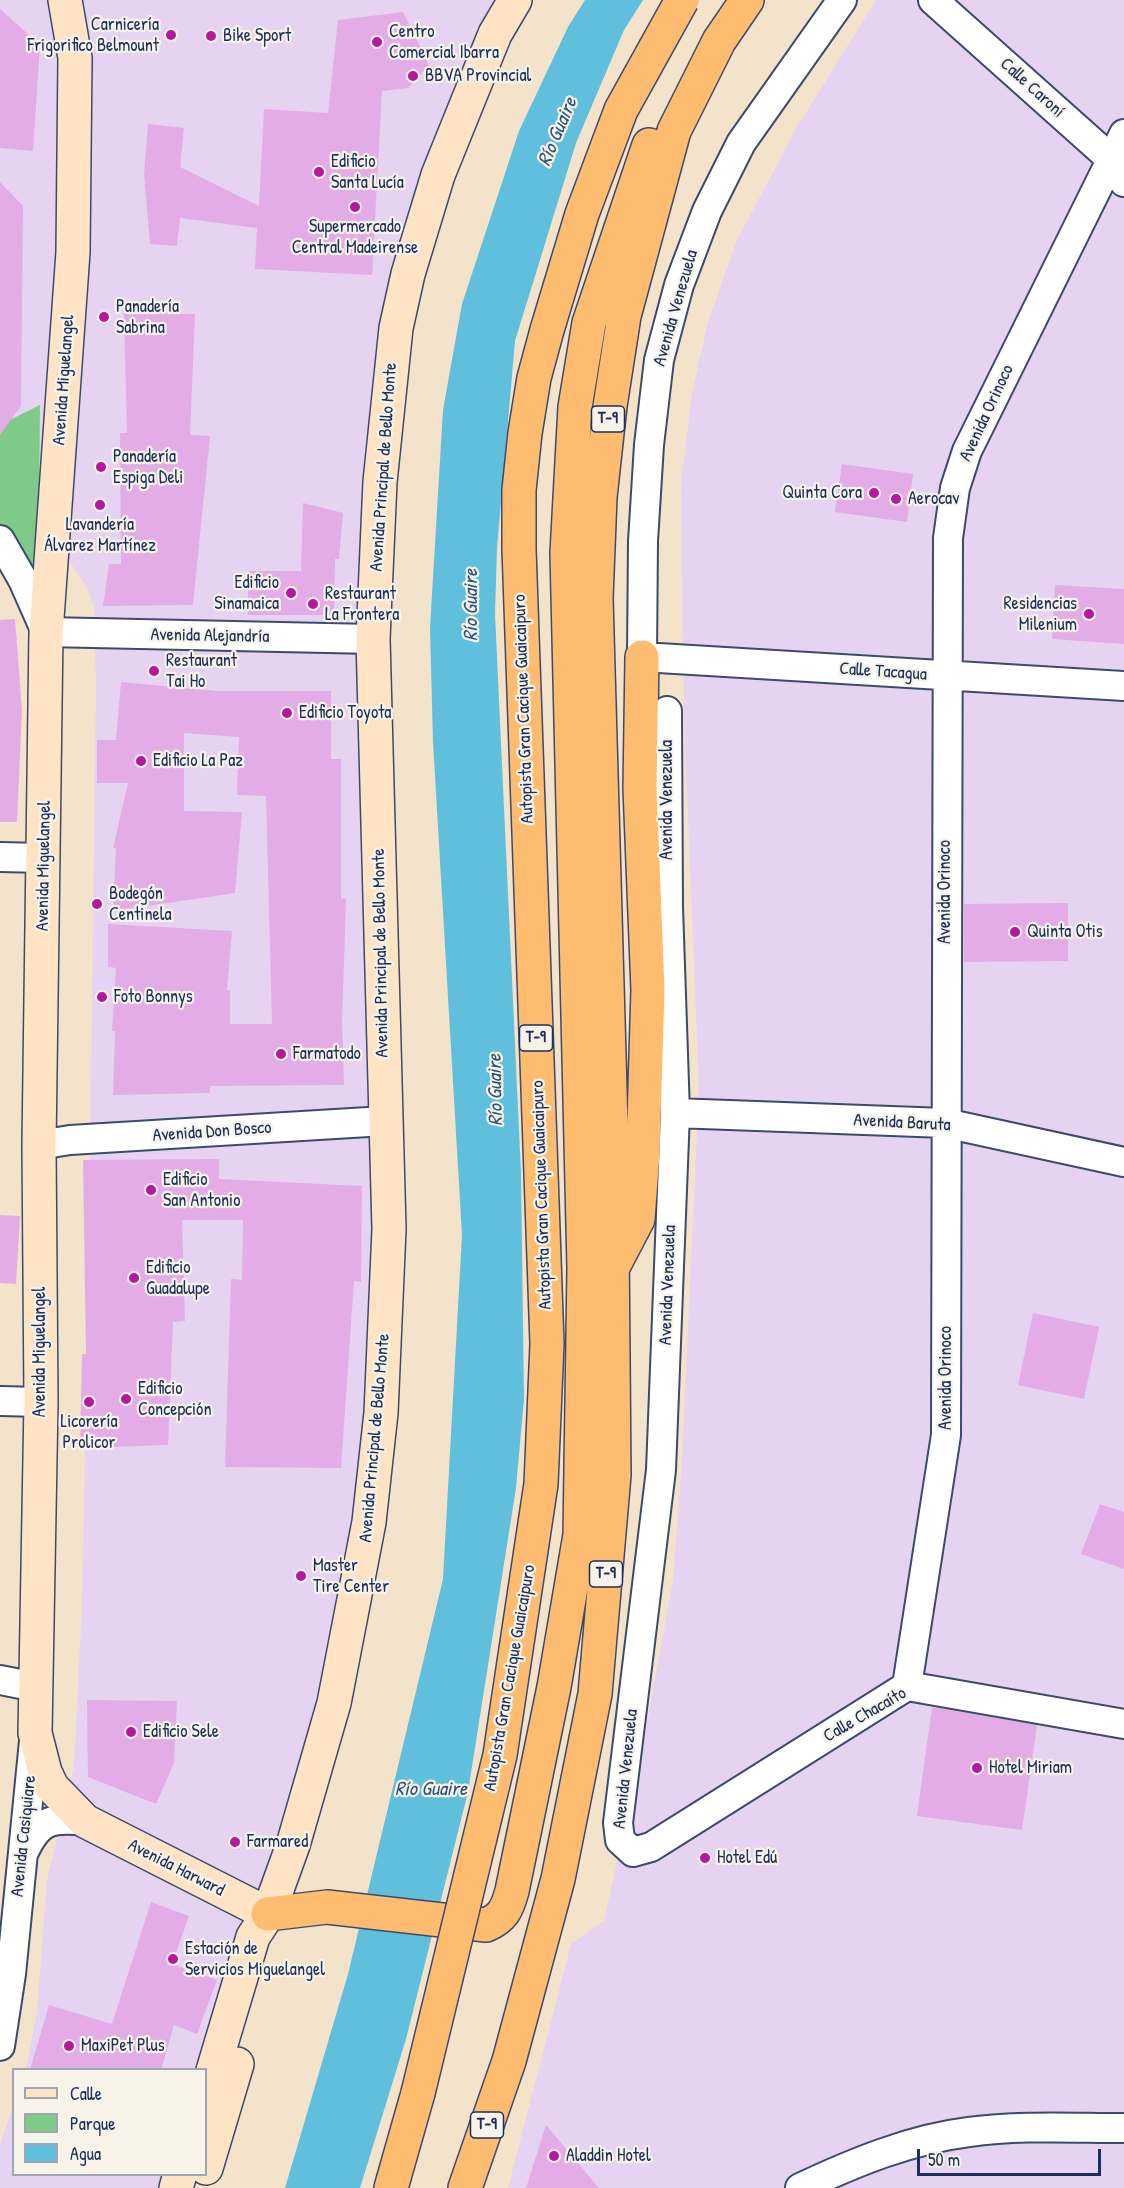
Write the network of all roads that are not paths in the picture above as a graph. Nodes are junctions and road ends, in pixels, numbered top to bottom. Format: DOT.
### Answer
graph roads {
  1 [pos="65,0"];
  2 [pos="498,0"];
  3 [pos="515,0"];
  4 [pos="682,0"];
  5 [pos="747,0"];
  6 [pos="842,0"];
  7 [pos="933,0"];
  8 [pos="495,34"];
  9 [pos="719,41"];
  10 [pos="1124,134"];
  11 [pos="1118,171"];
  12 [pos="0,540"];
  13 [pos="46,632"];
  14 [pos="373,639"];
  15 [pos="642,657"];
  16 [pos="946,676"];
  17 [pos="1124,686"];
  18 [pos="667,711"];
  19 [pos="0,857"];
  20 [pos="44,858"];
  21 [pos="675,1113"];
  22 [pos="385,1121"];
  23 [pos="945,1123"];
  24 [pos="39,1145"];
  25 [pos="1124,1162"];
  26 [pos="613,1266"];
  27 [pos="0,1401"];
  28 [pos="41,1402"];
  29 [pos="0,1680"];
  30 [pos="908,1686"];
  31 [pos="36,1687"];
  32 [pos="1124,1724"];
  33 [pos="35,1733"];
  34 [pos="85,1821"];
  35 [pos="633,1852"];
  36 [pos="21,1859"];
  37 [pos="268,1914"];
  38 [pos="0,2046"];
  39 [pos="207,2091"];
  40 [pos="1124,2128"];
  41 [pos="207,2165"];
  42 [pos="391,2188"];
  43 [pos="465,2188"];
  44 [pos="800,2188"];
  1 -- 13 [label="street, Avenida Miguelangel"];
  2 -- 8 [label="street"];
  3 -- 8 [label="street, Avenida Principal de Bello Monte"];
  4 -- 42 [label="highway, Autopista Gran Cacique Guaicaipuro / T-9, bridge"];
  5 -- 9 [label="highway, T-9"];
  6 -- 15 [label="street, Avenida Venezuela"];
  7 -- 11 [label="street, Calle Caroní"];
  8 -- 14 [label="street, Avenida Principal de Bello Monte"];
  9 -- 26 [label="highway, T-9"];
  9 -- 37 [label="highway"];
  10 -- 11 [label="street, Avenida Orinoco"];
  11 -- 16 [label="street, Avenida Orinoco"];
  12 -- 13 [label="street"];
  13 -- 14 [label="street, Avenida Alejandría"];
  13 -- 20 [label="street, Avenida Miguelangel"];
  14 -- 22 [label="street, Avenida Principal de Bello Monte"];
  15 -- 16 [label="street, Calle Tacagua"];
  15 -- 26 [label="highway"];
  16 -- 17 [label="street, Calle Tacagua"];
  16 -- 23 [label="street, Avenida Orinoco"];
  18 -- 21 [label="street, Avenida Venezuela"];
  19 -- 20 [label="street"];
  20 -- 24 [label="street, Avenida Miguelangel"];
  21 -- 23 [label="street, Avenida Baruta"];
  21 -- 35 [label="street, Avenida Venezuela"];
  22 -- 24 [label="street, Avenida Don Bosco"];
  22 -- 37 [label="street, Avenida Principal de Bello Monte"];
  23 -- 25 [label="street, Avenida Baruta"];
  23 -- 30 [label="street, Avenida Orinoco"];
  24 -- 28 [label="street, Avenida Miguelangel"];
  26 -- 43 [label="highway, T-9"];
  27 -- 28 [label="street"];
  28 -- 31 [label="street, Avenida Miguelangel"];
  29 -- 31 [label="street"];
  30 -- 32 [label="street, Calle Chacaíto"];
  30 -- 35 [label="street, Calle Chacaíto"];
  31 -- 33 [label="street, Avenida Miguelangel"];
  33 -- 34 [label="street, Avenida Harward"];
  33 -- 36 [label="street, Avenida Casiquiare"];
  34 -- 36 [label="street, Avenida Harward"];
  34 -- 37 [label="street, Avenida Harward"];
  36 -- 38 [label="street, Avenida Casiquiare"];
  37 -- 39 [label="street, Avenida Principal de Bello Monte"];
  37 -- 41 [label="street, Avenida Principal de Bello Monte"];
  40 -- 44 [label="street"];
}
